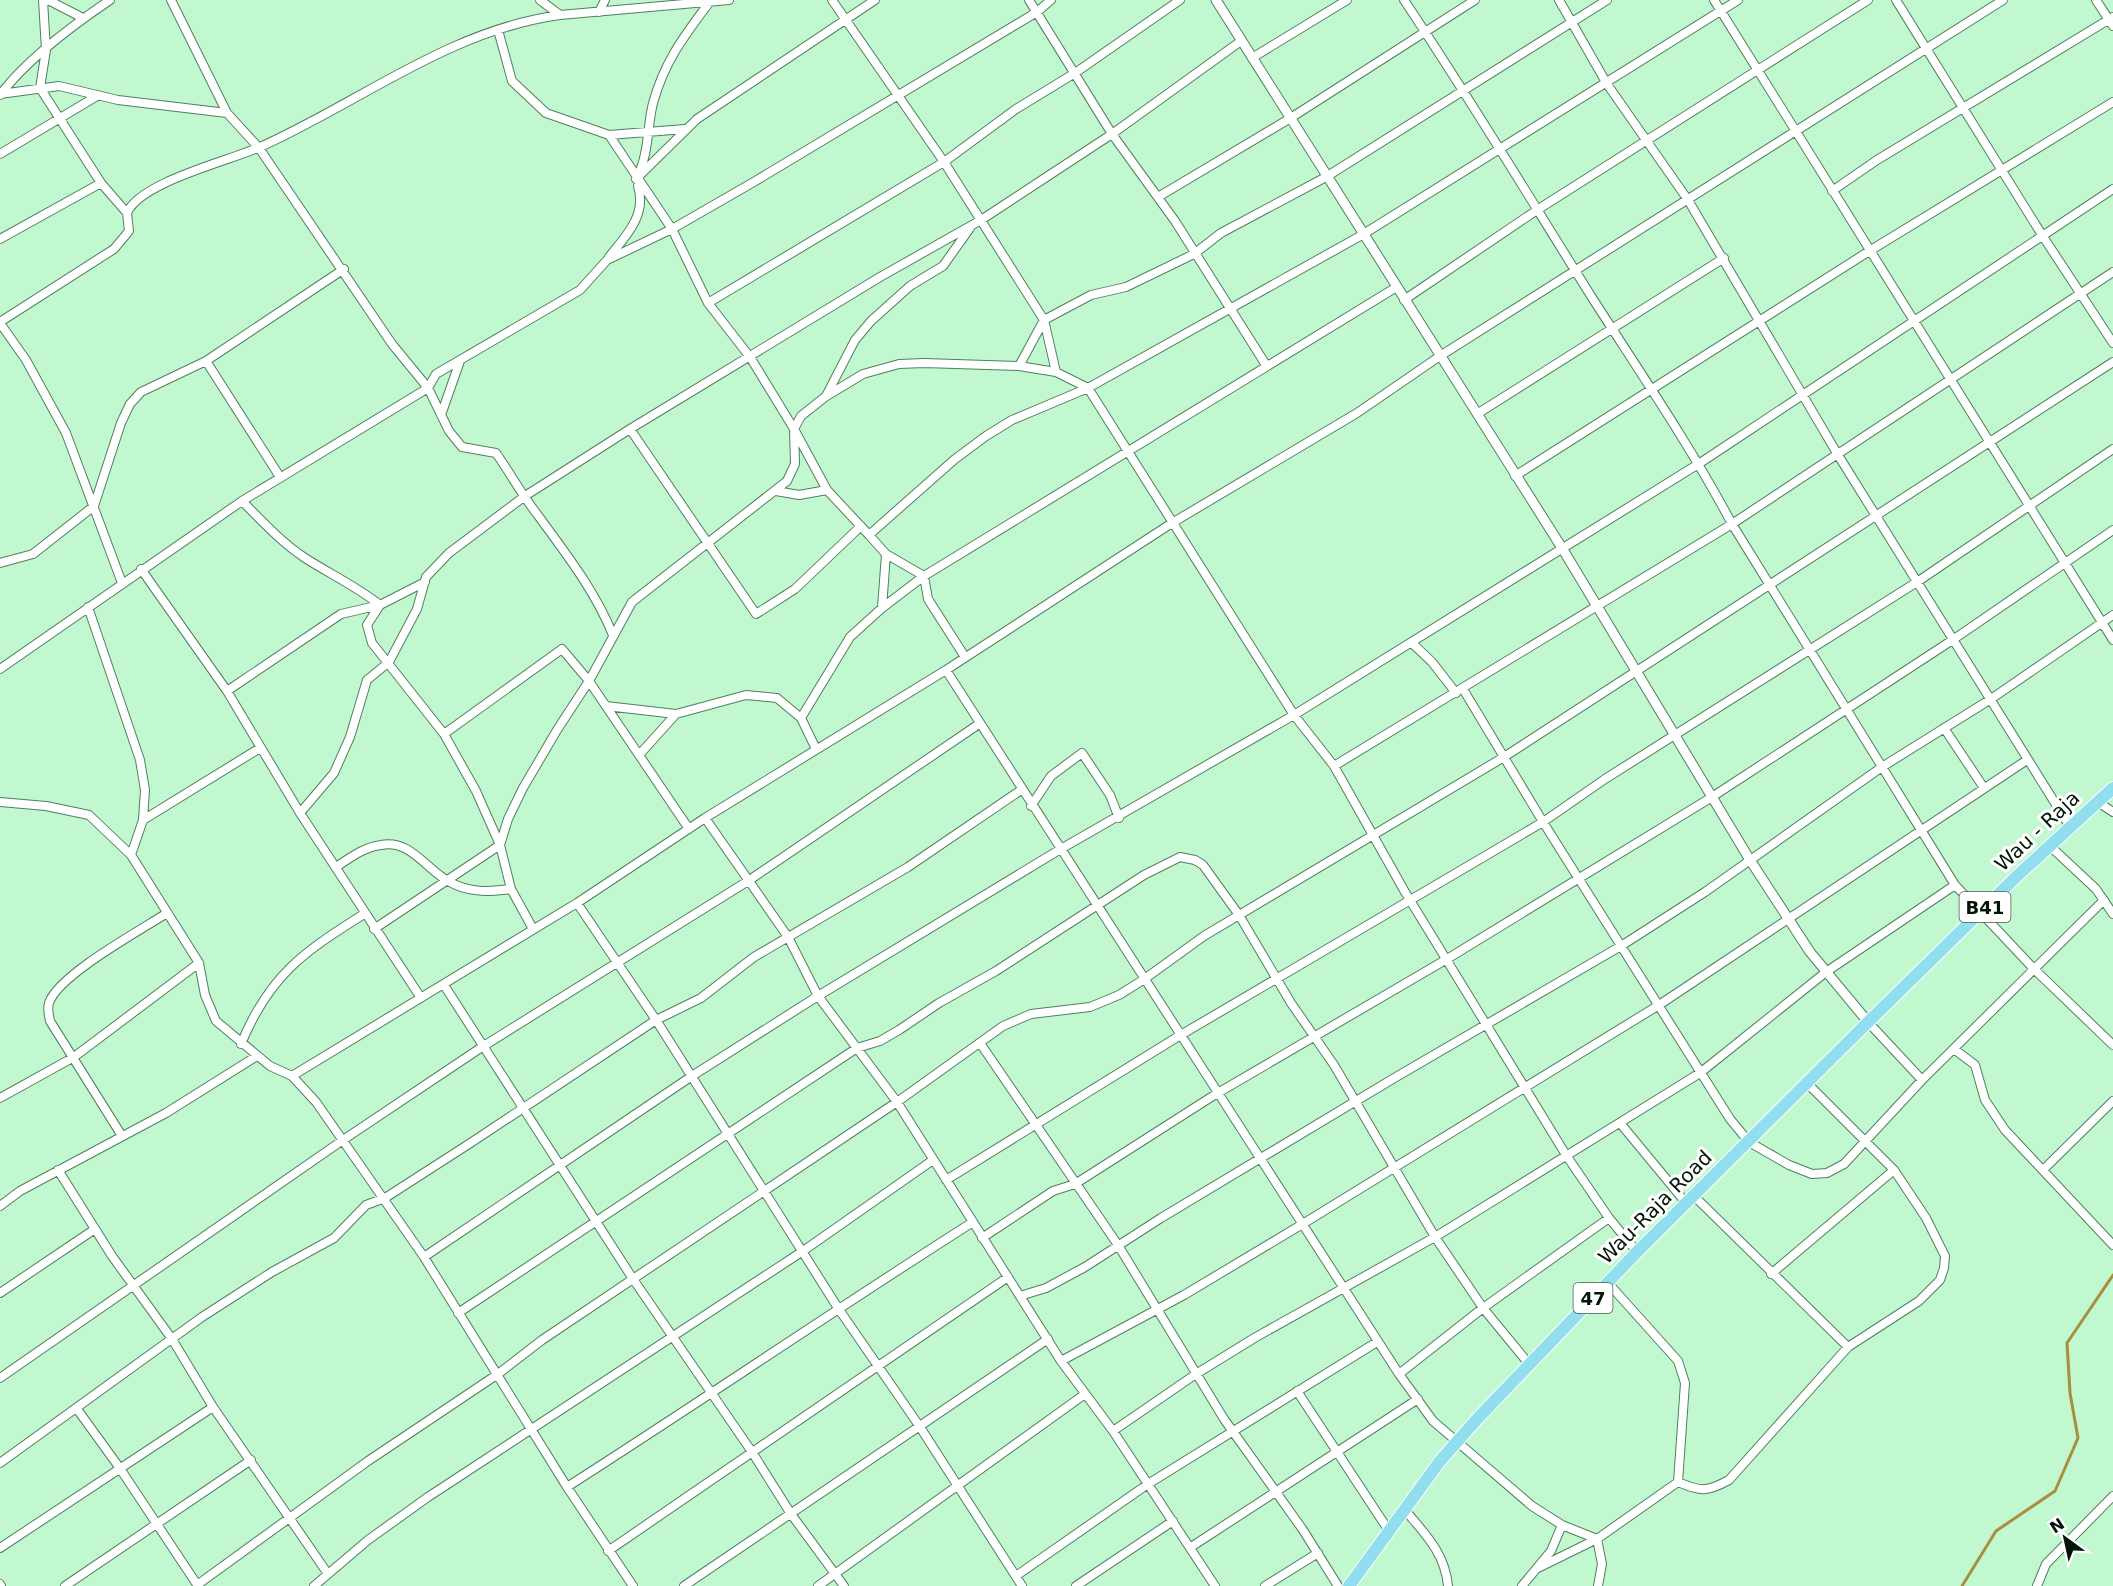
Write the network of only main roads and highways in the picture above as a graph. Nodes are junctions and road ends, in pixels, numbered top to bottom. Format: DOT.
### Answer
graph roads {
  1 [pos="2113,788"];
  2 [pos="1864,1026"];
  3 [pos="1349,1586"];
  1 -- 2 [label="main road, Wau - Raja / B41"];
  2 -- 3 [label="main road, Wau-Raja Road / 47"];
}
